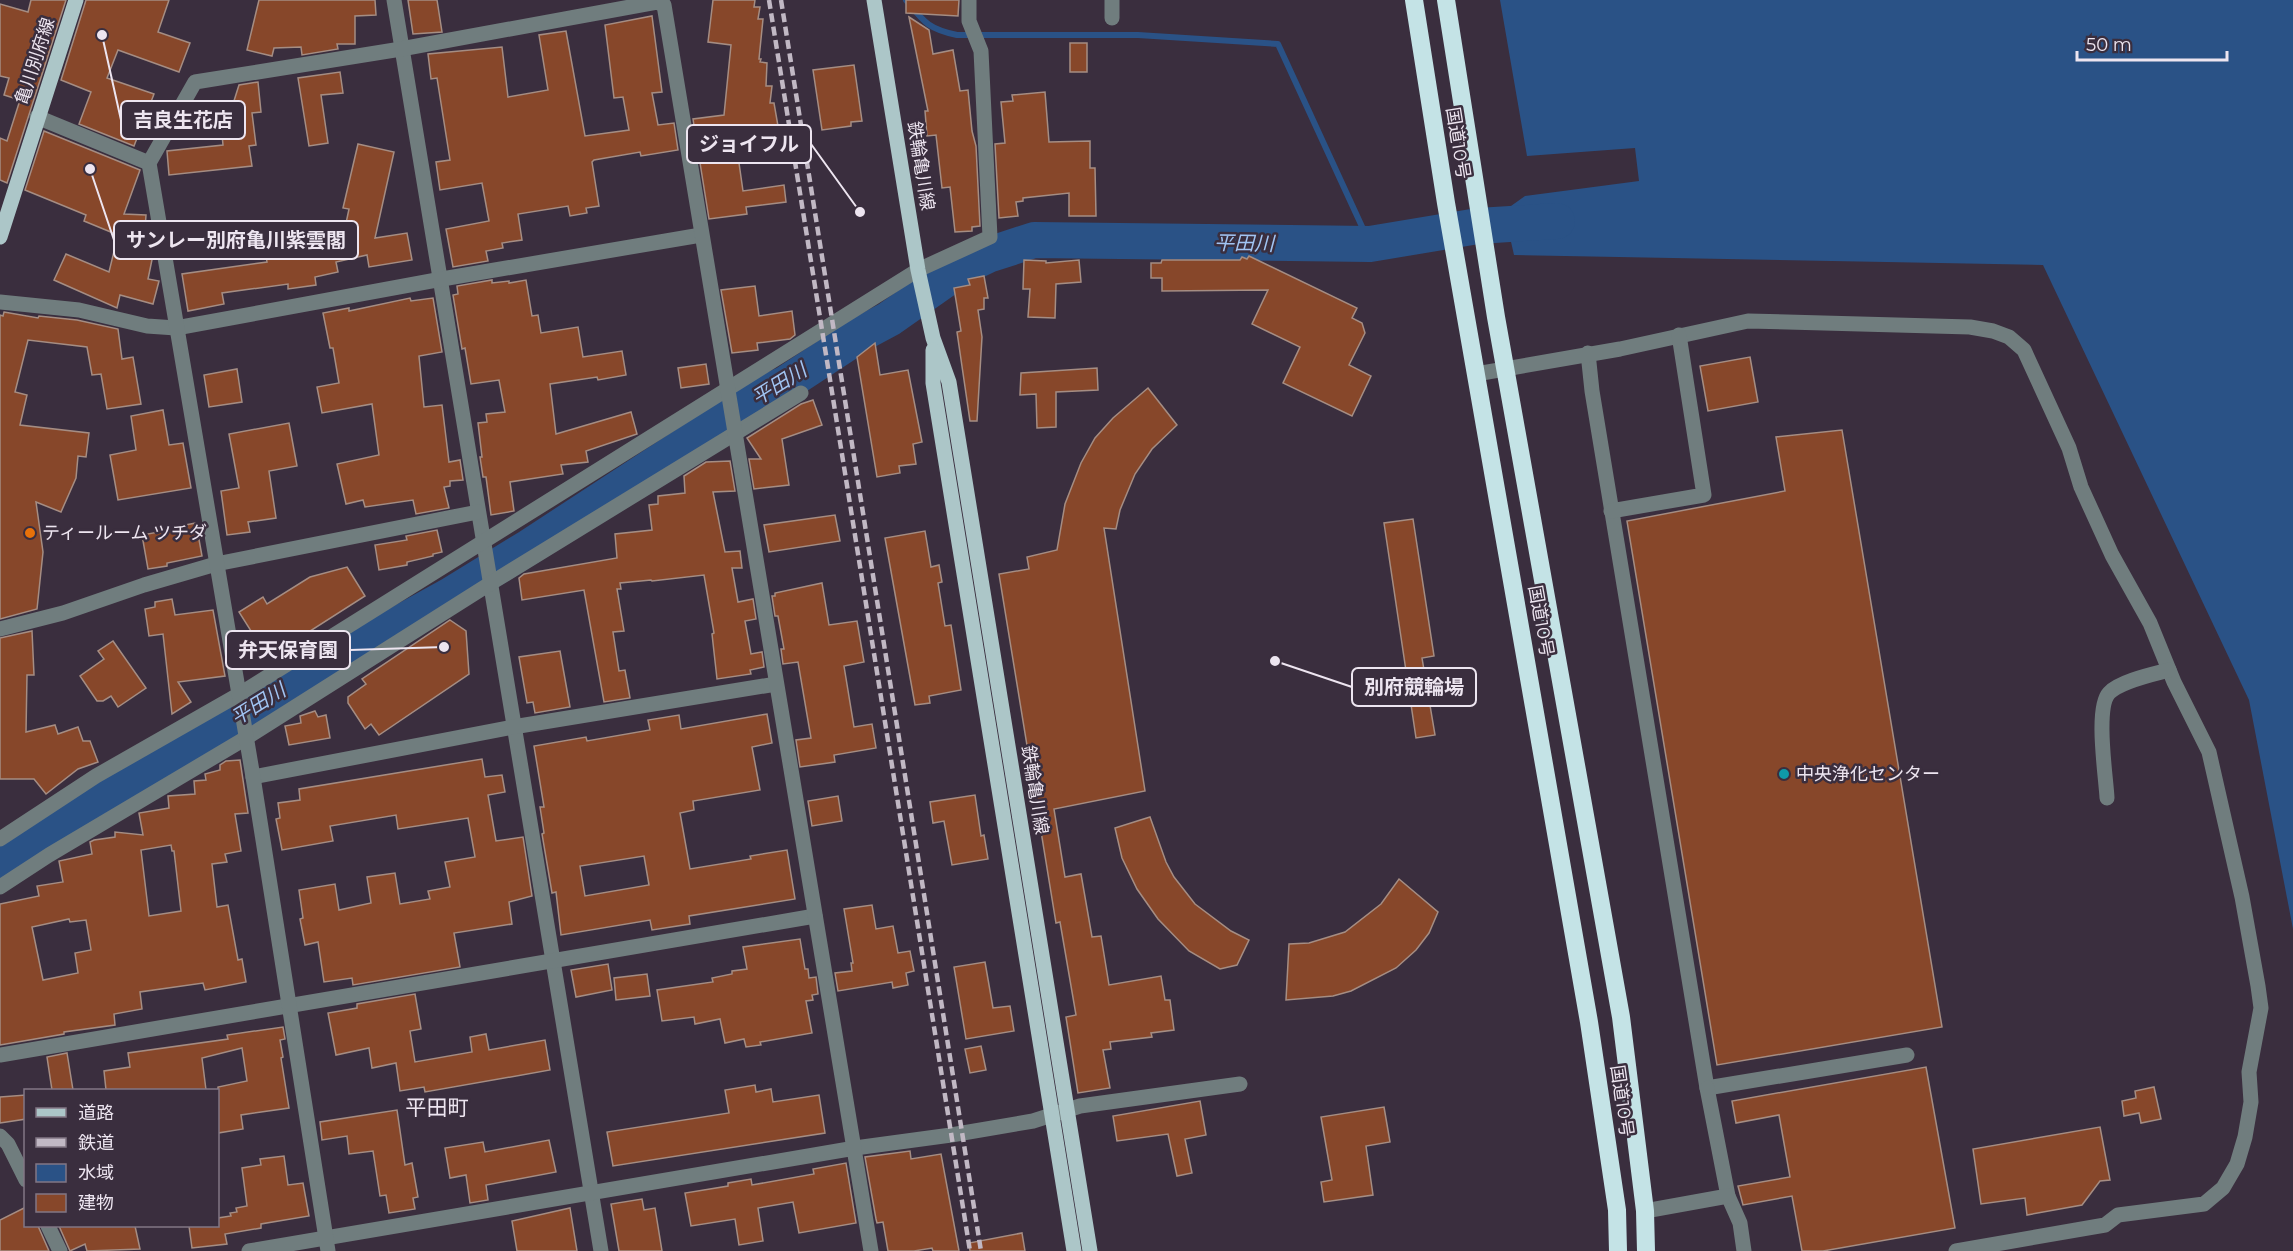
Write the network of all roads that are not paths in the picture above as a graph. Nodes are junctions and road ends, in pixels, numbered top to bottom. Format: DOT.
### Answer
graph roads {
  1 [pos="76,0"];
  2 [pos="394,0"];
  3 [pos="874,0"];
  4 [pos="969,0"];
  5 [pos="1112,0"];
  6 [pos="1414,0"];
  7 [pos="1446,0"];
  8 [pos="1112,18"];
  9 [pos="401,49"];
  10 [pos="38,117"];
  11 [pos="149,163"];
  12 [pos="701,235"];
  13 [pos="0,237"];
  14 [pos="919,274"];
  15 [pos="442,279"];
  16 [pos="0,302"];
  17 [pos="176,328"];
  18 [pos="1678,335"];
  19 [pos="933,338"];
  20 [pos="1588,353"];
  21 [pos="1506,369"];
  22 [pos="1476,375"];
  23 [pos="728,390"];
  24 [pos="801,393"];
  25 [pos="734,435"];
  26 [pos="1611,511"];
  27 [pos="478,512"];
  28 [pos="484,541"];
  29 [pos="216,564"];
  30 [pos="491,583"];
  31 [pos="0,629"];
  32 [pos="2169,670"];
  33 [pos="776,684"];
  34 [pos="238,695"];
  35 [pos="513,727"];
  36 [pos="246,738"];
  37 [pos="253,777"];
  38 [pos="2107,798"];
  39 [pos="0,839"];
  40 [pos="0,887"];
  41 [pos="815,916"];
  42 [pos="552,961"];
  43 [pos="290,1006"];
  44 [pos="0,1055"];
  45 [pos="1907,1055"];
  46 [pos="1240,1084"];
  47 [pos="1707,1088"];
  48 [pos="1067,1110"];
  49 [pos="1052,1115"];
  50 [pos="0,1136"];
  51 [pos="855,1148"];
  52 [pos="24,1176"];
  53 [pos="591,1193"];
  54 [pos="1728,1196"];
  55 [pos="1646,1211"];
  56 [pos="48,1227"];
  57 [pos="327,1244"];
  58 [pos="60,1251"];
  59 [pos="249,1251"];
  60 [pos="601,1251"];
  61 [pos="871,1251"];
  62 [pos="1074,1251"];
  63 [pos="1090,1251"];
  64 [pos="1618,1251"];
  65 [pos="1646,1251"];
  66 [pos="1744,1251"];
  67 [pos="1956,1251"];
  1 -- 10 [label="main road, 亀川別府線"];
  2 -- 9 [label="street"];
  3 -- 14 [label="main road, 鉄輪亀川線"];
  4 -- 14 [label="street"];
  5 -- 8 [label="street"];
  6 -- 22 [label="highway, 国道10号"];
  7 -- 21 [label="highway, 国道10号"];
  9 -- 11 [label="street"];
  9 -- 12 [label="street"];
  9 -- 15 [label="street"];
  10 -- 11 [label="street"];
  10 -- 13 [label="main road, 亀川別府線"];
  11 -- 17 [label="street"];
  12 -- 15 [label="street"];
  12 -- 23 [label="street"];
  14 -- 19 [label="main road, 鉄輪亀川線"];
  14 -- 23 [label="street"];
  15 -- 17 [label="street"];
  15 -- 27 [label="street"];
  16 -- 17 [label="street"];
  17 -- 29 [label="street"];
  18 -- 20 [label="street"];
  18 -- 26 [label="street"];
  18 -- 32 [label="street"];
  19 -- 48 [label="main road, 鉄輪亀川線"];
  19 -- 49 [label="main road, 鉄輪亀川線"];
  20 -- 21 [label="street"];
  20 -- 26 [label="street"];
  21 -- 22 [label="street"];
  21 -- 55 [label="highway, 国道10号"];
  22 -- 64 [label="highway, 国道10号"];
  23 -- 25 [label="street"];
  23 -- 28 [label="street"];
  24 -- 25 [label="street"];
  25 -- 30 [label="street"];
  25 -- 33 [label="street"];
  26 -- 47 [label="street"];
  27 -- 28 [label="street"];
  27 -- 29 [label="street"];
  28 -- 30 [label="street"];
  28 -- 34 [label="street"];
  29 -- 31 [label="street"];
  29 -- 34 [label="street"];
  30 -- 35 [label="street"];
  30 -- 36 [label="street"];
  32 -- 38 [label="street"];
  32 -- 67 [label="street"];
  33 -- 35 [label="street"];
  33 -- 41 [label="street"];
  34 -- 36 [label="street"];
  34 -- 39 [label="street"];
  35 -- 37 [label="street"];
  35 -- 42 [label="street"];
  36 -- 37 [label="street"];
  36 -- 40 [label="street"];
  37 -- 43 [label="street"];
  41 -- 42 [label="street"];
  41 -- 51 [label="street"];
  42 -- 43 [label="street"];
  42 -- 53 [label="street"];
  43 -- 44 [label="street"];
  43 -- 57 [label="street"];
  45 -- 47 [label="street"];
  46 -- 48 [label="street"];
  47 -- 54 [label="street"];
  48 -- 49 [label="street"];
  48 -- 63 [label="main road, 鉄輪亀川線"];
  49 -- 51 [label="street"];
  49 -- 62 [label="main road, 鉄輪亀川線"];
  50 -- 52 [label="street"];
  51 -- 53 [label="street"];
  51 -- 61 [label="street"];
  53 -- 57 [label="street"];
  53 -- 60 [label="street"];
  54 -- 55 [label="street"];
  54 -- 66 [label="street"];
  55 -- 65 [label="highway, 国道10号"];
  56 -- 58 [label="street"];
  57 -- 59 [label="street"];
}
